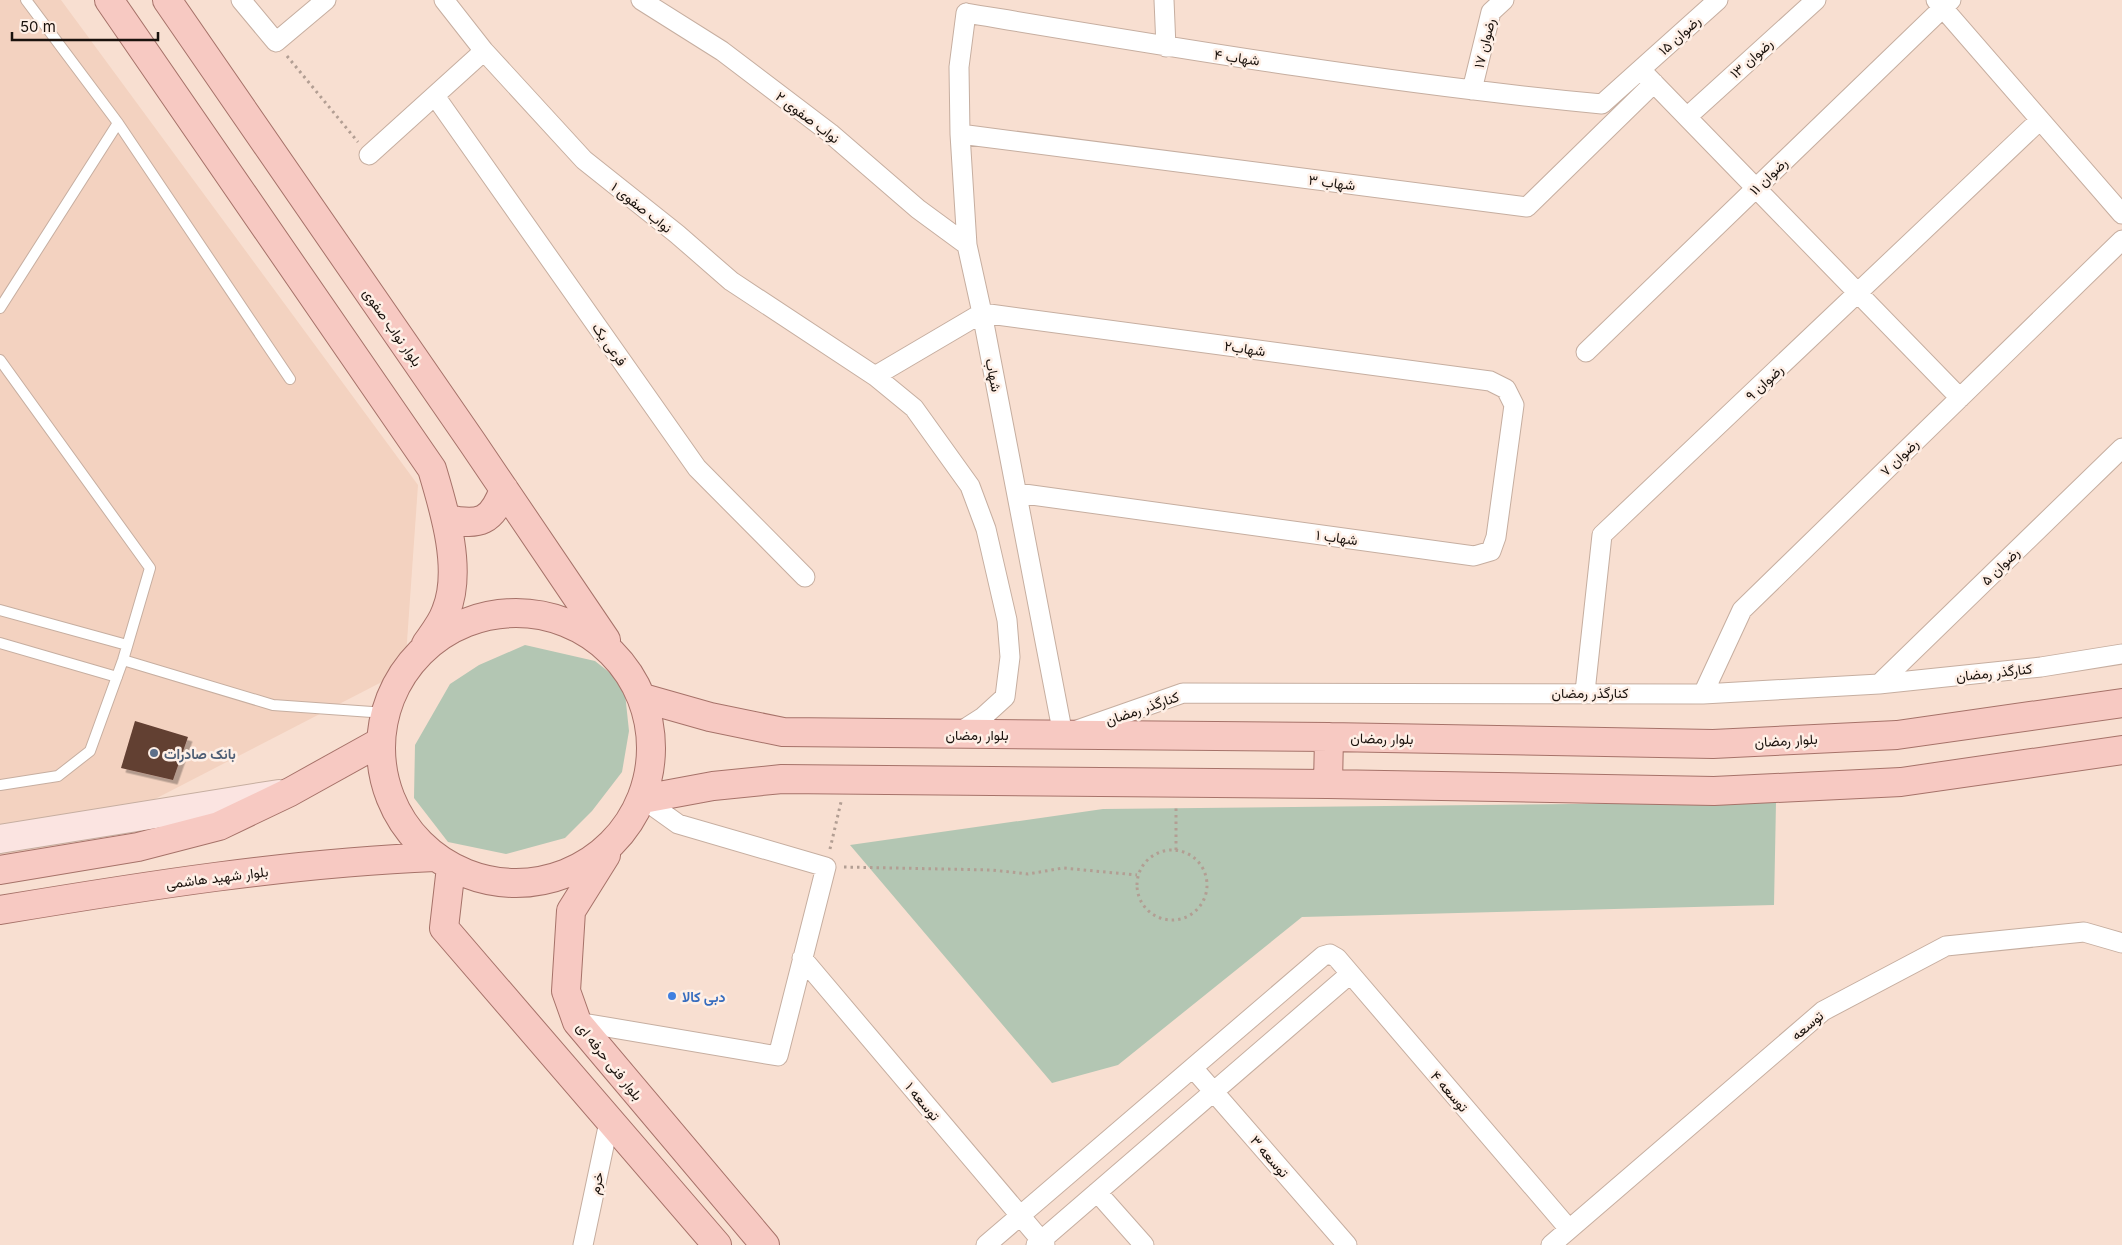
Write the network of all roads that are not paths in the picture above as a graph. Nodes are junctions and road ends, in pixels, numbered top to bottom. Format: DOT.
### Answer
graph roads {
  1 [pos="26,0"];
  2 [pos="109,0"];
  3 [pos="167,0"];
  4 [pos="241,0"];
  5 [pos="326,0"];
  6 [pos="444,0"];
  7 [pos="641,0"];
  8 [pos="1164,0"];
  9 [pos="1504,0"];
  10 [pos="1718,0"];
  11 [pos="1816,0"];
  12 [pos="1943,3"];
  13 [pos="962,6"];
  14 [pos="1166,46"];
  15 [pos="484,51"];
  16 [pos="1641,69"];
  17 [pos="1654,83"];
  18 [pos="1472,90"];
  19 [pos="1508,95"];
  20 [pos="435,96"];
  21 [pos="1687,117"];
  22 [pos="2040,120"];
  23 [pos="118,123"];
  24 [pos="960,134"];
  25 [pos="370,155"];
  26 [pos="1756,188"];
  27 [pos="2122,214"];
  28 [pos="2122,240"];
  29 [pos="967,245"];
  30 [pos="1858,293"];
  31 [pos="0,308"];
  32 [pos="982,313"];
  33 [pos="1586,352"];
  34 [pos="0,360"];
  35 [pos="875,376"];
  36 [pos="290,379"];
  37 [pos="1506,389"];
  38 [pos="1960,398"];
  39 [pos="2122,448"];
  40 [pos="504,489"];
  41 [pos="1017,493"];
  42 [pos="447,520"];
  43 [pos="805,577"];
  44 [pos="0,610"];
  45 [pos="0,644"];
  46 [pos="127,645"];
  47 [pos="424,648"];
  48 [pos="2121,654"];
  49 [pos="616,656"];
  50 [pos="123,660"];
  51 [pos="117,677"];
  52 [pos="1878,684"];
  53 [pos="1585,692"];
  54 [pos="1703,694"];
  55 [pos="643,698"];
  56 [pos="2122,703"];
  57 [pos="386,713"];
  58 [pos="957,734"];
  59 [pos="1062,735"];
  60 [pos="1329,737"];
  61 [pos="380,742"];
  62 [pos="2122,750"];
  63 [pos="1328,784"];
  64 [pos="0,785"];
  65 [pos="290,792"];
  66 [pos="643,799"];
  67 [pos="0,839"];
  68 [pos="612,845"];
  69 [pos="443,862"];
  70 [pos="0,870"];
  71 [pos="0,910"];
  72 [pos="2122,943"];
  73 [pos="802,958"];
  74 [pos="1350,974"];
  75 [pos="577,1022"];
  76 [pos="1193,1068"];
  77 [pos="1214,1092"];
  78 [pos="609,1122"];
  79 [pos="1097,1192"];
  80 [pos="1020,1216"];
  81 [pos="1569,1229"];
  82 [pos="1040,1244"];
  83 [pos="583,1245"];
  84 [pos="717,1245"];
  85 [pos="766,1245"];
  86 [pos="986,1245"];
  87 [pos="1144,1245"];
  88 [pos="1347,1245"];
  89 [pos="1550,1245"];
  1 -- 23 [label="lane"];
  2 -- 42 [label="main road"];
  3 -- 40 [label="main road, بلوار نواب صفوی"];
  4 -- 5 [label="street"];
  6 -- 15 [label="street, نواب صفوی ۱"];
  7 -- 29 [label="street, نواب صفوی ۲"];
  8 -- 14 [label="street"];
  9 -- 18 [label="street, رضوان ۱۷"];
  10 -- 16 [label="street, رضوان ۱۵"];
  11 -- 21 [label="street, رضوان ۱۳"];
  12 -- 22 [label="street"];
  12 -- 26 [label="street, رضوان ۱۱"];
  13 -- 14 [label="street, شهاب ۴"];
  13 -- 24 [label="street, شهاب"];
  14 -- 18 [label="street, شهاب ۴"];
  15 -- 20 [label="street"];
  15 -- 35 [label="street, نواب صفوی ۱"];
  16 -- 17 [label="street"];
  16 -- 19 [label="street, رضوان ۱۵"];
  17 -- 21 [label="street"];
  17 -- 24 [label="street, شهاب ۳"];
  18 -- 19 [label="street, شهاب ۴"];
  20 -- 25 [label="street"];
  20 -- 43 [label="street, فرعی یک"];
  21 -- 26 [label="street"];
  22 -- 27 [label="street"];
  22 -- 30 [label="street, رضوان ۹"];
  23 -- 31 [label="lane"];
  23 -- 36 [label="lane"];
  24 -- 29 [label="street, شهاب"];
  26 -- 30 [label="street"];
  26 -- 33 [label="street, رضوان ۱۱"];
  28 -- 38 [label="street, رضوان ۷"];
  29 -- 32 [label="street, شهاب"];
  30 -- 38 [label="street"];
  30 -- 53 [label="street, رضوان ۹"];
  32 -- 35 [label="street"];
  32 -- 37 [label="street, شهاب۲"];
  32 -- 41 [label="street, شهاب"];
  34 -- 46 [label="lane"];
  35 -- 58 [label="street, نواب صفوی ۱"];
  37 -- 41 [label="street, شهاب ۱"];
  38 -- 54 [label="street, رضوان ۷"];
  39 -- 52 [label="street, رضوان ۵"];
  40 -- 42 [label="main road"];
  40 -- 49 [label="main road, بلوار نواب صفوی"];
  41 -- 59 [label="street, شهاب"];
  42 -- 47 [label="main road"];
  44 -- 46 [label="lane"];
  45 -- 51 [label="lane"];
  46 -- 50 [label="lane"];
  47 -- 49 [label="main road"];
  47 -- 57 [label="main road"];
  48 -- 52 [label="street, کنارگذر رمضان"];
  49 -- 55 [label="main road, بلوار نواب صفوی"];
  50 -- 51 [label="lane"];
  50 -- 57 [label="lane"];
  51 -- 64 [label="lane"];
  52 -- 54 [label="street, کنارگذر رمضان"];
  53 -- 54 [label="street, کنارگذر رمضان"];
  53 -- 59 [label="street, کنارگذر رمضان"];
  55 -- 58 [label="main road, بلوار رمضان"];
  55 -- 66 [label="main road"];
  56 -- 60 [label="main road, بلوار رمضان"];
  57 -- 61 [label="main road"];
  58 -- 59 [label="main road, بلوار رمضان"];
  59 -- 60 [label="main road, بلوار رمضان"];
  60 -- 63 [label="main road"];
  61 -- 65 [label="main road"];
  61 -- 69 [label="main road"];
  62 -- 63 [label="main road"];
  63 -- 66 [label="main road"];
  65 -- 67 [label="street"];
  65 -- 70 [label="main road"];
  66 -- 68 [label="main road, بلوار فنی حرفه ای"];
  66 -- 73 [label="street"];
  68 -- 69 [label="main road"];
  68 -- 75 [label="main road, بلوار فنی حرفه ای"];
  69 -- 71 [label="main road, بلوار شهید هاشمی"];
  69 -- 78 [label="main road"];
  72 -- 81 [label="street, توسعه"];
  73 -- 75 [label="street"];
  73 -- 80 [label="street, توسعه ۱"];
  74 -- 76 [label="street, توسعه ۴"];
  74 -- 77 [label="street"];
  74 -- 81 [label="street, توسعه ۴"];
  75 -- 85 [label="main road, بلوار فنی حرفه ای"];
  76 -- 77 [label="street, توسعه ۳"];
  76 -- 80 [label="street"];
  77 -- 79 [label="street"];
  77 -- 88 [label="street, توسعه ۳"];
  78 -- 83 [label="street, خرم"];
  78 -- 84 [label="main road"];
  79 -- 82 [label="street"];
  79 -- 87 [label="street"];
  80 -- 82 [label="street, توسعه ۱"];
  80 -- 86 [label="street"];
  81 -- 89 [label="street, توسعه"];
}
